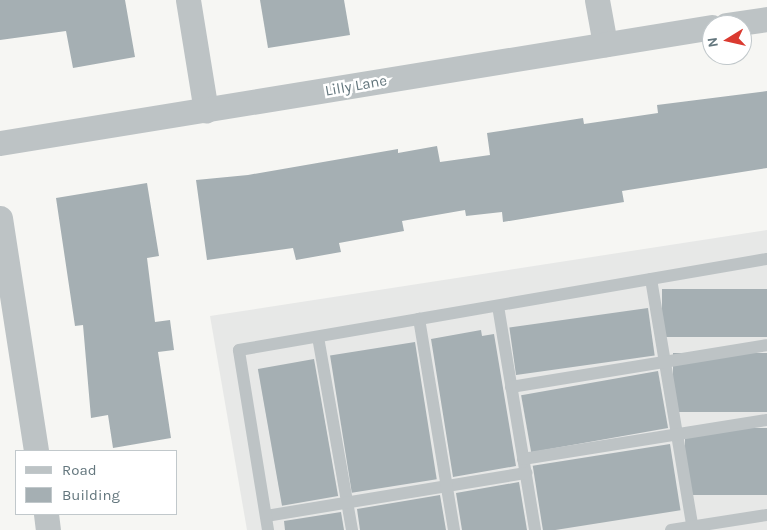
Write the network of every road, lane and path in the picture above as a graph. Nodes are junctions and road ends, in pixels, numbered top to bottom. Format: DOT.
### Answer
graph roads {
  1 [pos="188,0"];
  2 [pos="597,0"];
  3 [pos="767,18"];
  4 [pos="752,21"];
  5 [pos="702,29"];
  6 [pos="605,44"];
  7 [pos="206,111"];
  8 [pos="0,143"];
  9 [pos="0,218"];
  10 [pos="767,259"];
  11 [pos="651,279"];
  12 [pos="498,306"];
  13 [pos="419,319"];
  14 [pos="318,336"];
  15 [pos="767,345"];
  16 [pos="664,362"];
  17 [pos="511,387"];
  18 [pos="767,420"];
  19 [pos="676,435"];
  20 [pos="36,450"];
  21 [pos="523,459"];
  22 [pos="526,473"];
  23 [pos="447,486"];
  24 [pos="348,503"];
  25 [pos="46,515"];
  26 [pos="767,515"];
  27 [pos="266,516"];
  28 [pos="693,528"];
  29 [pos="48,530"];
  30 [pos="268,530"];
  31 [pos="352,530"];
  32 [pos="454,530"];
  33 [pos="535,530"];
  34 [pos="671,530"];
  1 -- 7 [label="street"];
  2 -- 6 [label="street"];
  3 -- 4 [label="street"];
  5 -- 6 [label="street, Lilly Lane"];
  6 -- 7 [label="street, Lilly Lane"];
  7 -- 8 [label="street, Lilly Lane"];
  9 -- 20 [label="street"];
  10 -- 11 [label="lane"];
  11 -- 12 [label="lane"];
  11 -- 16 [label="lane"];
  12 -- 13 [label="lane"];
  12 -- 17 [label="lane"];
  13 -- 14 [label="lane"];
  13 -- 23 [label="lane"];
  14 -- 24 [label="lane"];
  14 -- 27 [label="lane"];
  15 -- 16 [label="lane"];
  16 -- 17 [label="lane"];
  16 -- 19 [label="lane"];
  17 -- 21 [label="lane"];
  18 -- 19 [label="lane"];
  19 -- 21 [label="lane"];
  19 -- 28 [label="lane"];
  21 -- 22 [label="lane"];
  22 -- 23 [label="lane"];
  22 -- 33 [label="lane"];
  23 -- 24 [label="lane"];
  23 -- 32 [label="lane"];
  24 -- 27 [label="lane"];
  24 -- 31 [label="lane"];
  25 -- 29 [label="street"];
  26 -- 28 [label="lane"];
  27 -- 30 [label="lane"];
  28 -- 34 [label="lane"];
}
